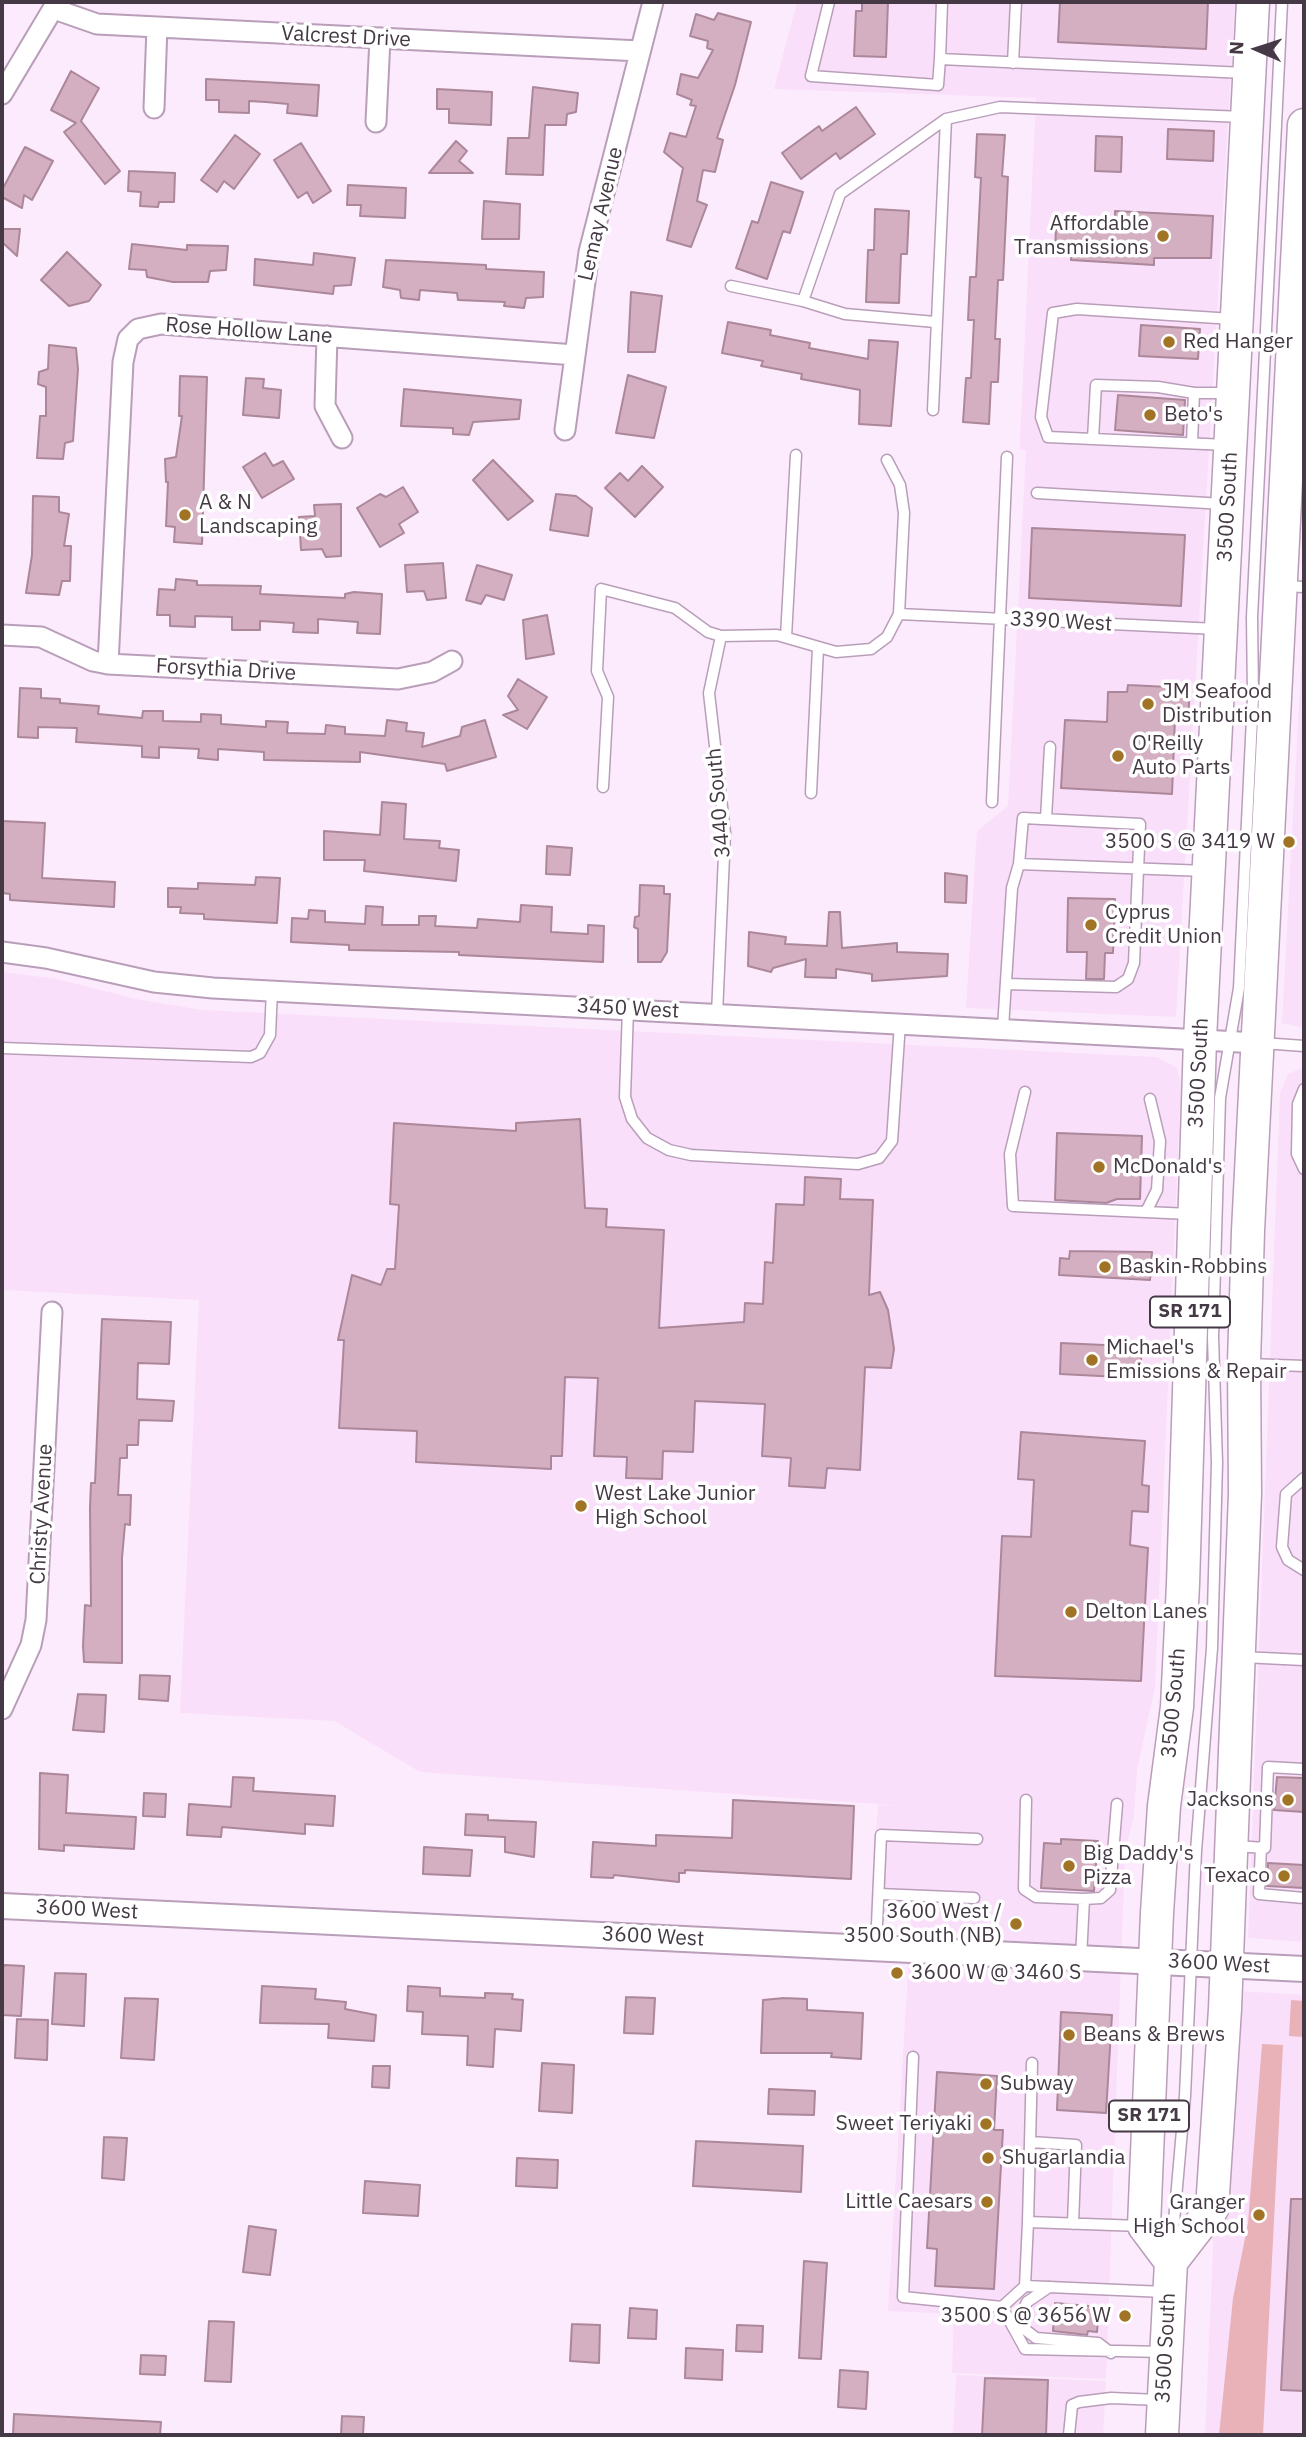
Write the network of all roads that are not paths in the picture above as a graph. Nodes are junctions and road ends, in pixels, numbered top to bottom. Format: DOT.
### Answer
graph roads {
  1 [pos="653,2"];
  2 [pos="829,2"];
  3 [pos="942,2"];
  4 [pos="1016,2"];
  5 [pos="1253,2"];
  6 [pos="1282,2"];
  7 [pos="56,5"];
  8 [pos="157,27"];
  9 [pos="380,38"];
  10 [pos="640,51"];
  11 [pos="940,59"];
  12 [pos="1013,63"];
  13 [pos="1249,73"];
  14 [pos="2,94"];
  15 [pos="154,108"];
  16 [pos="1247,117"];
  17 [pos="946,119"];
  18 [pos="376,122"];
  19 [pos="1304,125"];
  20 [pos="1301,258"];
  21 [pos="731,286"];
  22 [pos="803,301"];
  23 [pos="1237,319"];
  24 [pos="935,321"];
  25 [pos="327,336"];
  26 [pos="575,355"];
  27 [pos="1194,393"];
  28 [pos="1233,393"];
  29 [pos="933,410"];
  30 [pos="565,429"];
  31 [pos="342,438"];
  32 [pos="1093,439"];
  33 [pos="1297,441"];
  34 [pos="1192,443"];
  35 [pos="1231,445"];
  36 [pos="796,455"];
  37 [pos="1007,457"];
  38 [pos="887,460"];
  39 [pos="1037,493"];
  40 [pos="1228,504"];
  41 [pos="1294,587"];
  42 [pos="899,614"];
  43 [pos="1000,619"];
  44 [pos="1222,629"];
  45 [pos="2,635"];
  46 [pos="721,636"];
  47 [pos="786,637"];
  48 [pos="818,648"];
  49 [pos="452,661"];
  50 [pos="108,664"];
  51 [pos="1050,747"];
  52 [pos="603,787"];
  53 [pos="811,793"];
  54 [pos="992,802"];
  55 [pos="1046,819"];
  56 [pos="1019,864"];
  57 [pos="1138,867"];
  58 [pos="1209,871"];
  59 [pos="2,952"];
  60 [pos="1006,984"];
  61 [pos="272,990"];
  62 [pos="628,1009"];
  63 [pos="717,1014"];
  64 [pos="900,1023"];
  65 [pos="1003,1028"];
  66 [pos="1229,1041"];
  67 [pos="1304,1046"];
  68 [pos="2,1048"];
  69 [pos="1304,1089"];
  70 [pos="1025,1092"];
  71 [pos="1150,1099"];
  72 [pos="1304,1169"];
  73 [pos="1146,1212"];
  74 [pos="1194,1214"];
  75 [pos="52,1312"];
  76 [pos="1244,1363"];
  77 [pos="1304,1366"];
  78 [pos="1304,1478"];
  79 [pos="1304,1570"];
  80 [pos="1238,1656"];
  81 [pos="1304,1660"];
  82 [pos="2,1709"];
  83 [pos="1304,1769"];
  84 [pos="1026,1800"];
  85 [pos="1117,1804"];
  86 [pos="977,1839"];
  87 [pos="1229,1846"];
  88 [pos="1263,1847"];
  89 [pos="879,1894"];
  90 [pos="974,1898"];
  91 [pos="1304,1898"];
  92 [pos="1084,1899"];
  93 [pos="2,1906"];
  94 [pos="876,1948"];
  95 [pos="1081,1958"];
  96 [pos="1155,1961"];
  97 [pos="1191,1963"];
  98 [pos="1226,1965"];
  99 [pos="1304,1969"];
  100 [pos="913,2057"];
  101 [pos="1032,2063"];
  102 [pos="1031,2142"];
  103 [pos="1028,2222"];
  104 [pos="1073,2224"];
  105 [pos="1144,2226"];
  106 [pos="1170,2277"];
  107 [pos="1025,2286"];
  108 [pos="1049,2286"];
  109 [pos="1002,2307"];
  110 [pos="1166,2352"];
  111 [pos="1111,2353"];
  112 [pos="1163,2400"];
  113 [pos="1069,2435"];
  114 [pos="1162,2435"];
  1 -- 10 [label="street, Lemay Avenue"];
  2 -- 11 [label="lane"];
  3 -- 11 [label="lane"];
  4 -- 12 [label="lane"];
  5 -- 13 [label="main road, 3500 South / SR 171"];
  6 -- 66 [label="lane"];
  7 -- 8 [label="street, Valcrest Drive"];
  7 -- 14 [label="street"];
  8 -- 9 [label="street, Valcrest Drive"];
  8 -- 15 [label="street"];
  9 -- 10 [label="street, Valcrest Drive"];
  9 -- 18 [label="street"];
  10 -- 26 [label="street, Lemay Avenue"];
  11 -- 12 [label="lane"];
  12 -- 13 [label="lane"];
  13 -- 16 [label="main road, 3500 South / SR 171"];
  16 -- 17 [label="lane"];
  16 -- 23 [label="main road, 3500 South / SR 171"];
  17 -- 22 [label="lane"];
  17 -- 24 [label="lane"];
  19 -- 20 [label="main road, 3500 South / SR 171"];
  20 -- 33 [label="main road, 3500 South / SR 171"];
  21 -- 22 [label="lane"];
  22 -- 24 [label="lane"];
  23 -- 28 [label="main road, 3500 South / SR 171"];
  23 -- 32 [label="lane"];
  24 -- 29 [label="lane"];
  25 -- 26 [label="street, Rose Hollow Lane"];
  25 -- 31 [label="street"];
  25 -- 50 [label="street, Rose Hollow Lane"];
  26 -- 30 [label="street, Lemay Avenue"];
  27 -- 28 [label="lane"];
  27 -- 32 [label="lane"];
  27 -- 34 [label="lane"];
  28 -- 35 [label="main road, 3500 South / SR 171"];
  32 -- 34 [label="lane"];
  33 -- 41 [label="main road, 3500 South / SR 171"];
  34 -- 35 [label="lane"];
  35 -- 40 [label="main road, 3500 South / SR 171"];
  36 -- 47 [label="lane"];
  37 -- 43 [label="lane"];
  38 -- 42 [label="lane"];
  39 -- 40 [label="lane"];
  40 -- 44 [label="main road, 3500 South / SR 171"];
  41 -- 66 [label="main road, 3500 South / SR 171"];
  42 -- 43 [label="lane, 3390 West"];
  42 -- 48 [label="lane"];
  43 -- 44 [label="lane, 3390 West"];
  43 -- 54 [label="lane"];
  44 -- 58 [label="main road, 3500 South / SR 171"];
  45 -- 50 [label="street, Forsythia Drive"];
  46 -- 47 [label="lane"];
  46 -- 52 [label="lane"];
  46 -- 63 [label="lane, 3440 South"];
  47 -- 48 [label="lane"];
  48 -- 53 [label="lane"];
  49 -- 50 [label="street, Forsythia Drive"];
  51 -- 55 [label="lane"];
  55 -- 56 [label="lane"];
  55 -- 57 [label="lane"];
  56 -- 57 [label="lane"];
  56 -- 60 [label="lane"];
  57 -- 58 [label="lane"];
  57 -- 60 [label="lane"];
  58 -- 66 [label="main road, 3500 South / SR 171"];
  59 -- 61 [label="street, 3450 West"];
  60 -- 65 [label="lane"];
  61 -- 62 [label="street, 3450 West"];
  61 -- 68 [label="lane"];
  62 -- 63 [label="street, 3450 West"];
  62 -- 64 [label="lane"];
  63 -- 64 [label="street, 3450 West"];
  64 -- 65 [label="street, 3450 West"];
  65 -- 66 [label="street, 3450 West"];
  66 -- 67 [label="lane"];
  66 -- 74 [label="main road, 3500 South / SR 171"];
  66 -- 76 [label="main road, 3500 South / SR 171"];
  66 -- 97 [label="lane"];
  69 -- 72 [label="lane"];
  70 -- 73 [label="lane"];
  71 -- 73 [label="lane"];
  73 -- 74 [label="lane"];
  74 -- 96 [label="main road, 3500 South / SR 171"];
  75 -- 82 [label="street, Christy Avenue"];
  76 -- 77 [label="lane"];
  76 -- 80 [label="main road, 3500 South / SR 171"];
  78 -- 79 [label="lane"];
  80 -- 81 [label="lane"];
  80 -- 87 [label="main road, 3500 South / SR 171"];
  83 -- 88 [label="lane"];
  84 -- 92 [label="lane"];
  85 -- 92 [label="lane"];
  86 -- 89 [label="lane"];
  87 -- 88 [label="lane"];
  87 -- 98 [label="main road, 3500 South / SR 171"];
  88 -- 91 [label="lane"];
  89 -- 90 [label="lane"];
  89 -- 94 [label="lane"];
  92 -- 95 [label="lane"];
  93 -- 94 [label="street, 3600 West"];
  94 -- 95 [label="street, 3600 West"];
  95 -- 96 [label="street, 3600 West"];
  96 -- 97 [label="street, 3600 West"];
  96 -- 105 [label="main road, 3500 South / SR 171"];
  97 -- 98 [label="street, 3600 West"];
  97 -- 106 [label="lane"];
  98 -- 99 [label="street, 3600 West"];
  98 -- 106 [label="main road, 3500 South / SR 171"];
  100 -- 109 [label="lane"];
  101 -- 102 [label="lane"];
  102 -- 103 [label="lane"];
  102 -- 104 [label="lane"];
  103 -- 104 [label="lane"];
  103 -- 107 [label="lane"];
  104 -- 105 [label="lane"];
  105 -- 106 [label="main road, 3500 South"];
  106 -- 108 [label="lane"];
  106 -- 110 [label="main road, 3500 South"];
  107 -- 108 [label="lane"];
  107 -- 109 [label="lane"];
  108 -- 111 [label="lane"];
  109 -- 111 [label="lane"];
  110 -- 111 [label="lane"];
  110 -- 112 [label="main road, 3500 South"];
  112 -- 113 [label="lane"];
  112 -- 114 [label="main road, 3500 South"];
}
